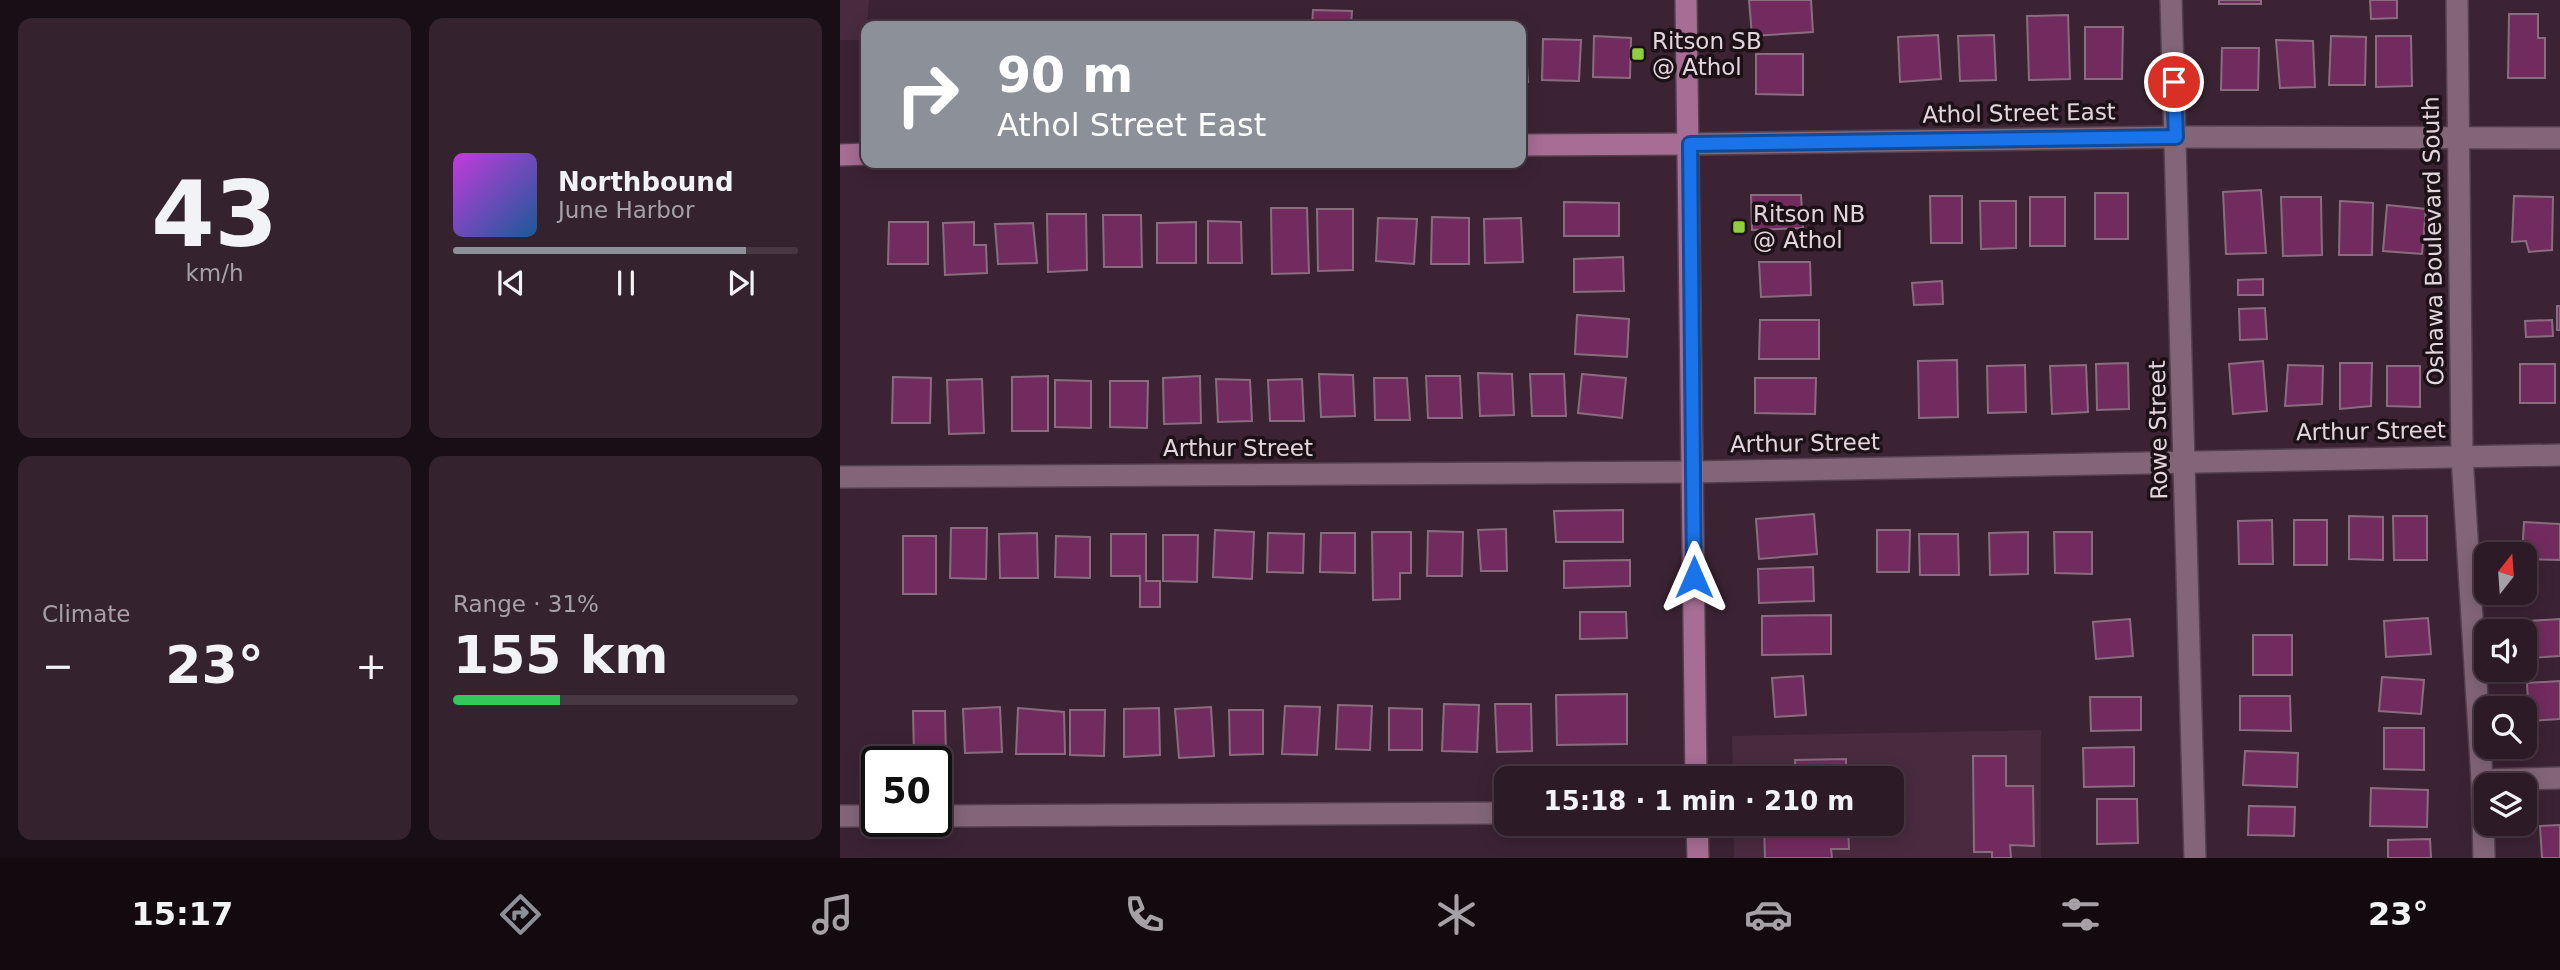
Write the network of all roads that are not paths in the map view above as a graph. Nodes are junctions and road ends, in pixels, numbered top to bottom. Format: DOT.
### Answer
graph roads {
  1 [pos="1686,0"];
  2 [pos="2171,0"];
  3 [pos="2457,0"];
  4 [pos="2176,137"];
  5 [pos="2560,138"];
  6 [pos="2459,140"];
  7 [pos="1690,144"];
  8 [pos="1526,145"];
  9 [pos="861,154"];
  10 [pos="840,155"];
  11 [pos="2560,455"];
  12 [pos="2462,456"];
  13 [pos="2185,462"];
  14 [pos="1693,472"];
  15 [pos="840,477"];
  16 [pos="1696,766"];
  17 [pos="2482,773"];
  18 [pos="2560,778"];
  19 [pos="2537,779"];
  20 [pos="1494,813"];
  21 [pos="840,816"];
  22 [pos="861,816"];
  23 [pos="952,816"];
  24 [pos="1697,836"];
  25 [pos="2483,836"];
  26 [pos="1698,858"];
  27 [pos="2195,858"];
  28 [pos="2484,858"];
  1 -- 7 [label="main road"];
  2 -- 4 [label="street, Rowe Street"];
  3 -- 6 [label="street, Oshawa Boulevard South"];
  4 -- 6 [label="street, Athol Street East"];
  4 -- 7 [label="street, Athol Street East"];
  4 -- 13 [label="street, Rowe Street"];
  5 -- 6 [label="street, Athol Street East"];
  6 -- 12 [label="street, Oshawa Boulevard South"];
  7 -- 8 [label="main road, Athol Street East"];
  7 -- 14 [label="main road"];
  9 -- 10 [label="main road"];
  11 -- 12 [label="street, Arthur Street"];
  12 -- 13 [label="street, Arthur Street"];
  12 -- 17 [label="street, Oshawa Boulevard South"];
  13 -- 14 [label="street, Arthur Street"];
  13 -- 27 [label="street, Rowe Street"];
  14 -- 15 [label="street, Arthur Street"];
  14 -- 16 [label="main road"];
  18 -- 19 [label="street"];
  20 -- 23 [label="street"];
  21 -- 22 [label="street"];
  24 -- 26 [label="main road"];
  25 -- 28 [label="street, Oshawa Boulevard South"];
}
